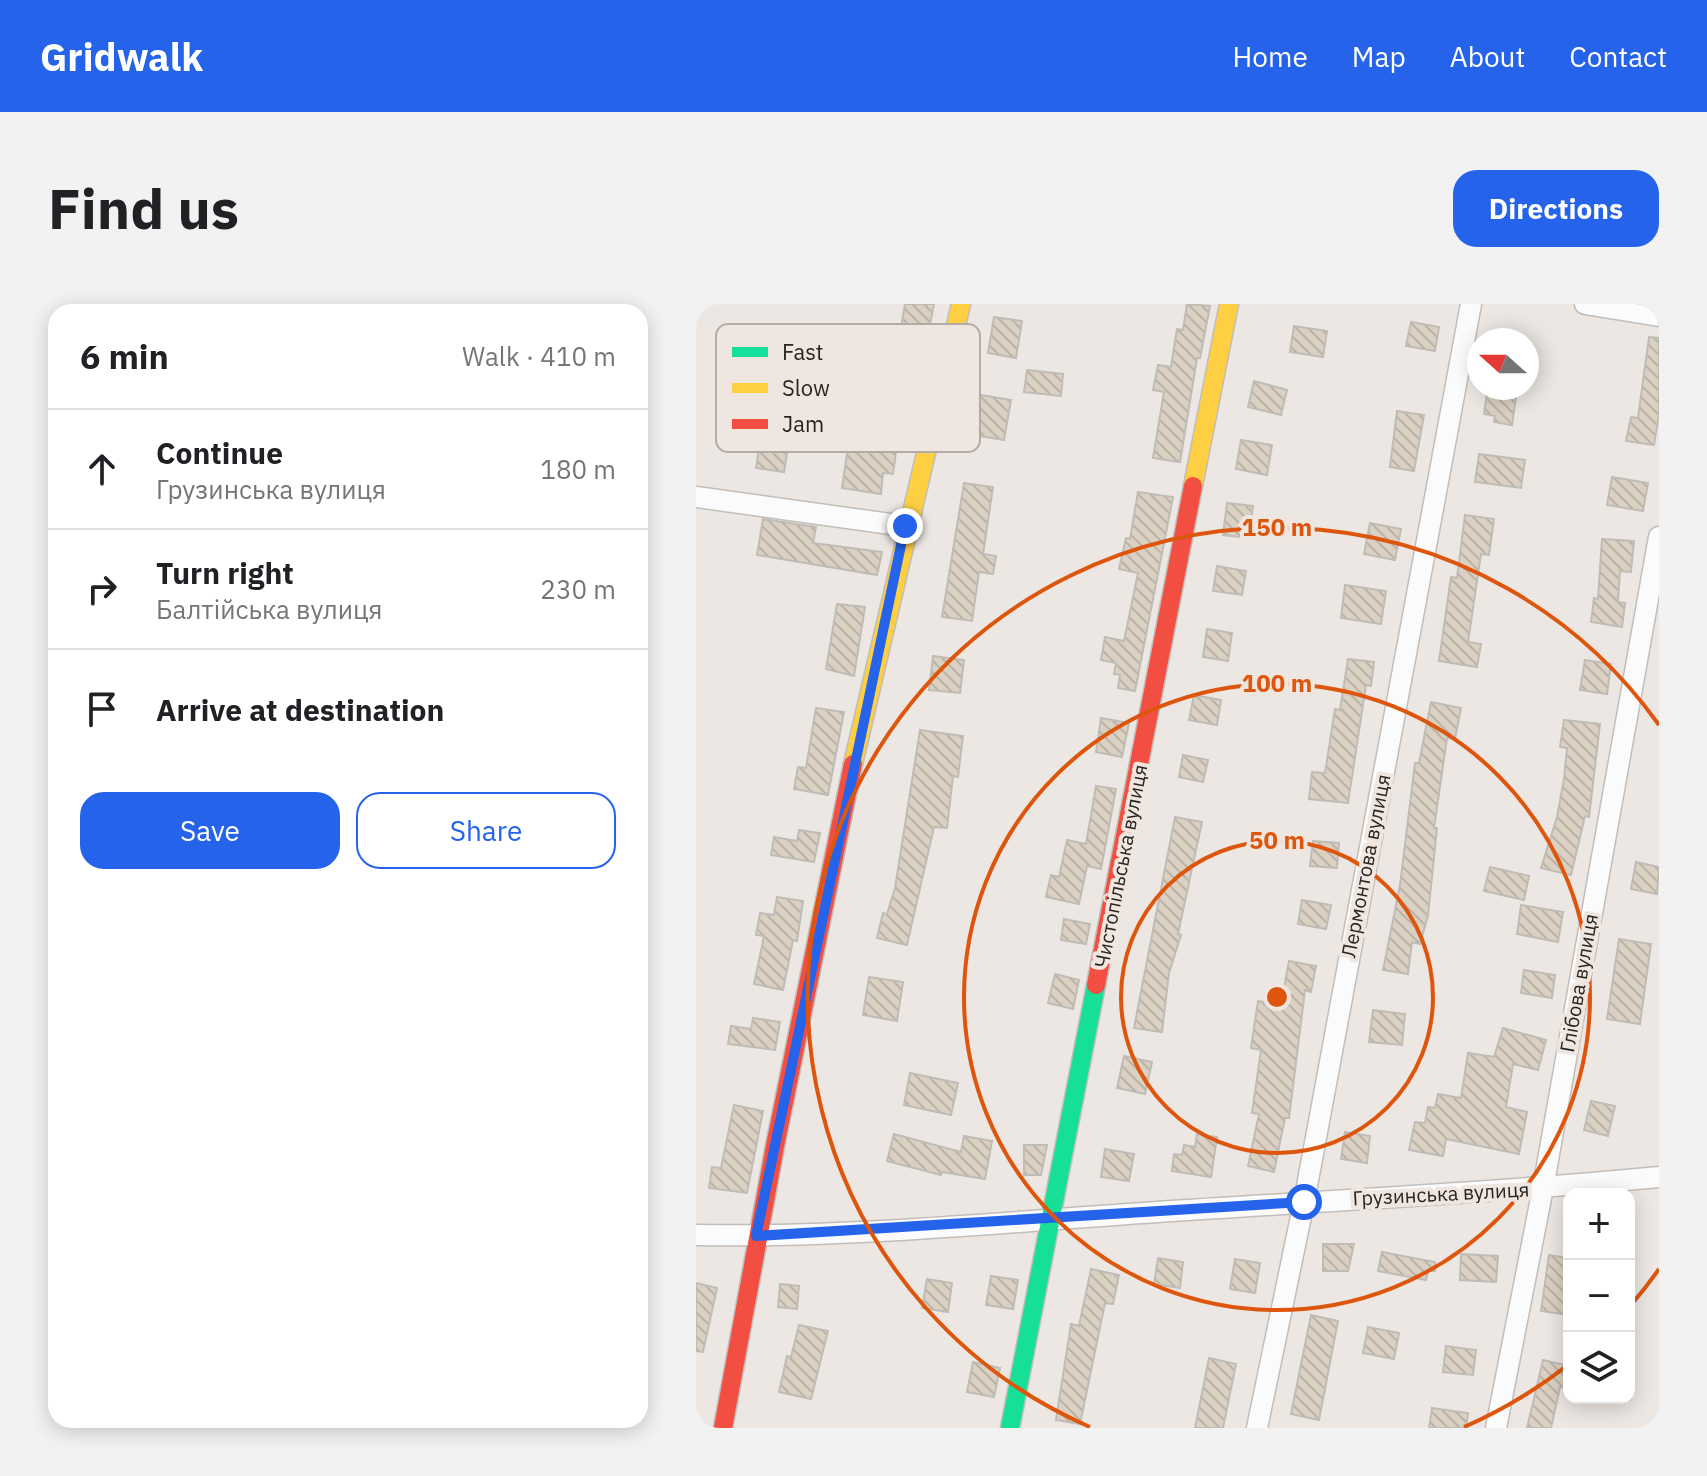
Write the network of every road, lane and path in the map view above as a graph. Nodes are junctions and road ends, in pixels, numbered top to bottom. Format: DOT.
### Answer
graph roads {
  1 [pos="961,304"];
  2 [pos="1229,304"];
  3 [pos="1471,304"];
  4 [pos="1585,304"];
  5 [pos="1659,316"];
  6 [pos="956,324"];
  7 [pos="924,452"];
  8 [pos="696,497"];
  9 [pos="905,526"];
  10 [pos="1659,537"];
  11 [pos="1659,1177"];
  12 [pos="1543,1188"];
  13 [pos="1304,1202"];
  14 [pos="1053,1219"];
  15 [pos="696,1235"];
  16 [pos="756,1236"];
  17 [pos="723,1428"];
  18 [pos="1010,1428"];
  19 [pos="1257,1428"];
  20 [pos="1496,1428"];
  1 -- 6 [label="street"];
  2 -- 14 [label="street, Чистопільська вулиця"];
  3 -- 13 [label="street, Лермонтова вулиця"];
  4 -- 5 [label="street"];
  7 -- 9 [label="street"];
  8 -- 9 [label="street"];
  9 -- 16 [label="street"];
  10 -- 12 [label="street, Глібова вулиця"];
  11 -- 12 [label="street, Грузинська вулиця"];
  12 -- 13 [label="street, Грузинська вулиця"];
  12 -- 20 [label="street, Глібова вулиця"];
  13 -- 14 [label="street, Грузинська вулиця"];
  13 -- 19 [label="street, Лермонтова вулиця"];
  14 -- 16 [label="street, Грузинська вулиця"];
  14 -- 18 [label="street, Чистопільська вулиця"];
  15 -- 16 [label="street, Грузинська вулиця"];
  16 -- 17 [label="street"];
}
